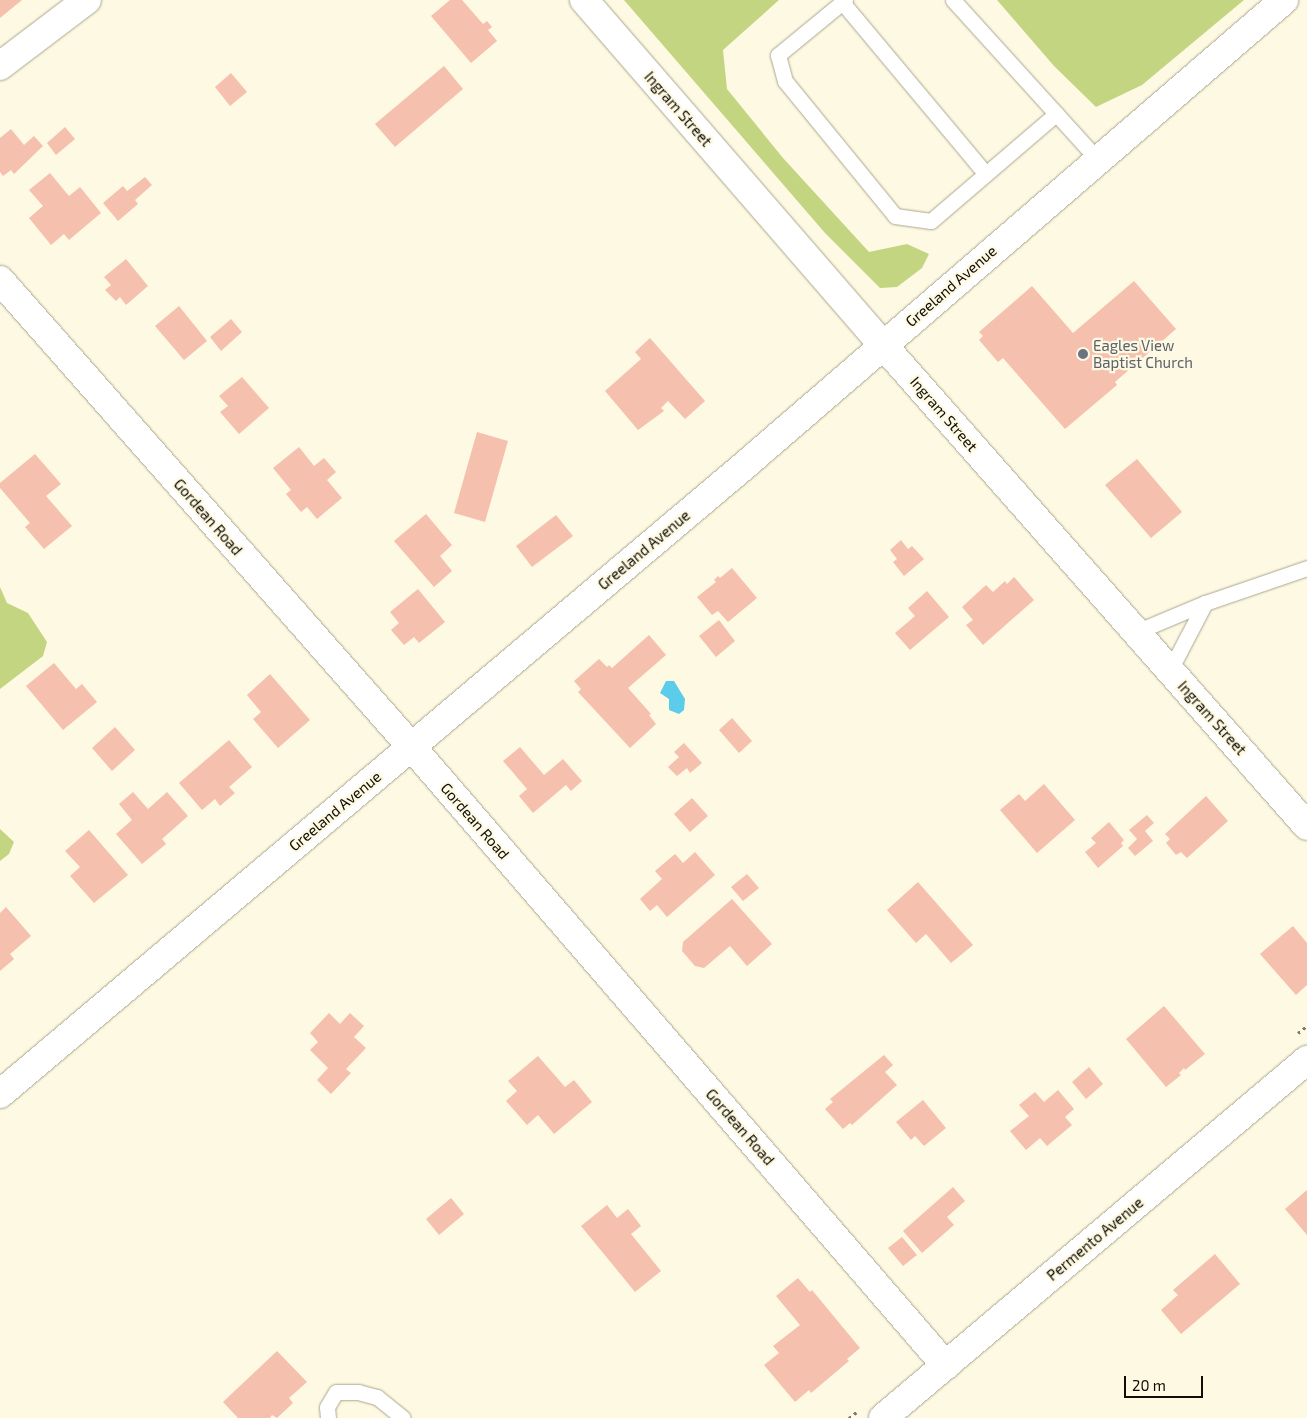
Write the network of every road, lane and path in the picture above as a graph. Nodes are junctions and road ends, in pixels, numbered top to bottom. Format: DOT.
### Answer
graph roads {
  1 [pos="87,0"];
  2 [pos="584,0"];
  3 [pos="953,0"];
  4 [pos="1284,0"];
  5 [pos="843,1"];
  6 [pos="0,66"];
  7 [pos="1056,114"];
  8 [pos="1098,160"];
  9 [pos="986,174"];
  10 [pos="0,280"];
  11 [pos="883,345"];
  12 [pos="1307,568"];
  13 [pos="1205,603"];
  14 [pos="1136,632"];
  15 [pos="1170,670"];
  16 [pos="410,747"];
  17 [pos="1307,826"];
  18 [pos="1307,1060"];
  19 [pos="0,1094"];
  20 [pos="946,1366"];
  21 [pos="328,1418"];
  22 [pos="403,1418"];
  23 [pos="883,1418"];
  1 -- 6 [label="street"];
  2 -- 11 [label="street, Ingram Street"];
  3 -- 7 [label="lane"];
  4 -- 8 [label="street, Greeland Avenue"];
  5 -- 9 [label="lane"];
  5 -- 9 [label="lane"];
  7 -- 8 [label="lane"];
  7 -- 9 [label="lane"];
  8 -- 11 [label="street, Greeland Avenue"];
  10 -- 16 [label="street, Gordean Road"];
  11 -- 14 [label="street, Ingram Street"];
  11 -- 16 [label="street, Greeland Avenue"];
  12 -- 13 [label="lane"];
  13 -- 14 [label="lane"];
  13 -- 15 [label="lane"];
  14 -- 15 [label="street, Ingram Street"];
  15 -- 17 [label="street, Ingram Street"];
  16 -- 19 [label="street, Greeland Avenue"];
  16 -- 20 [label="street, Gordean Road"];
  18 -- 20 [label="street, Permento Avenue"];
  20 -- 23 [label="street, Permento Avenue"];
  21 -- 22 [label="lane"];
}
